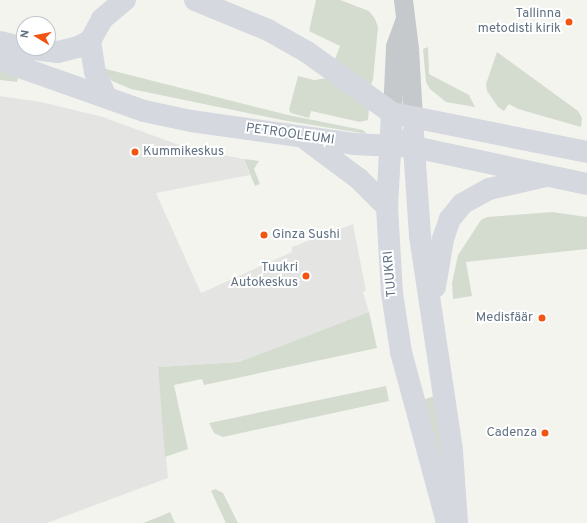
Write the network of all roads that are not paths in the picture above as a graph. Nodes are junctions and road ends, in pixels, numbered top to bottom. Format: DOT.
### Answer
graph roads {
  1 [pos="125,0"];
  2 [pos="195,0"];
  3 [pos="403,0"];
  4 [pos="105,9"];
  5 [pos="90,41"];
  6 [pos="0,42"];
  7 [pos="16,46"];
  8 [pos="56,52"];
  9 [pos="0,60"];
  10 [pos="106,97"];
  11 [pos="402,115"];
  12 [pos="304,137"];
  13 [pos="389,147"];
  14 [pos="414,147"];
  15 [pos="587,152"];
  16 [pos="549,176"];
  17 [pos="587,184"];
  18 [pos="387,207"];
  19 [pos="432,316"];
  20 [pos="447,523"];
  21 [pos="457,523"];
  1 -- 4 [label="street"];
  2 -- 11 [label="street"];
  3 -- 11 [label="street, TUUKRI"];
  4 -- 5 [label="street"];
  5 -- 8 [label="street"];
  5 -- 10 [label="street"];
  6 -- 7 [label="street"];
  9 -- 10 [label="street, PETROOLEUMI"];
  10 -- 12 [label="street, PETROOLEUMI"];
  11 -- 13 [label="street, TUUKRI"];
  11 -- 14 [label="street, TUUKRI"];
  11 -- 15 [label="street"];
  12 -- 13 [label="street, PETROOLEUMI"];
  12 -- 18 [label="street"];
  13 -- 14 [label="street, PETROOLEUMI"];
  13 -- 18 [label="street, TUUKRI"];
  14 -- 16 [label="street, PETROOLEUMI"];
  14 -- 19 [label="street, TUUKRI"];
  16 -- 17 [label="street, PETROOLEUMI"];
  16 -- 19 [label="street"];
  18 -- 20 [label="street, TUUKRI"];
  19 -- 21 [label="street, TUUKRI"];
}
